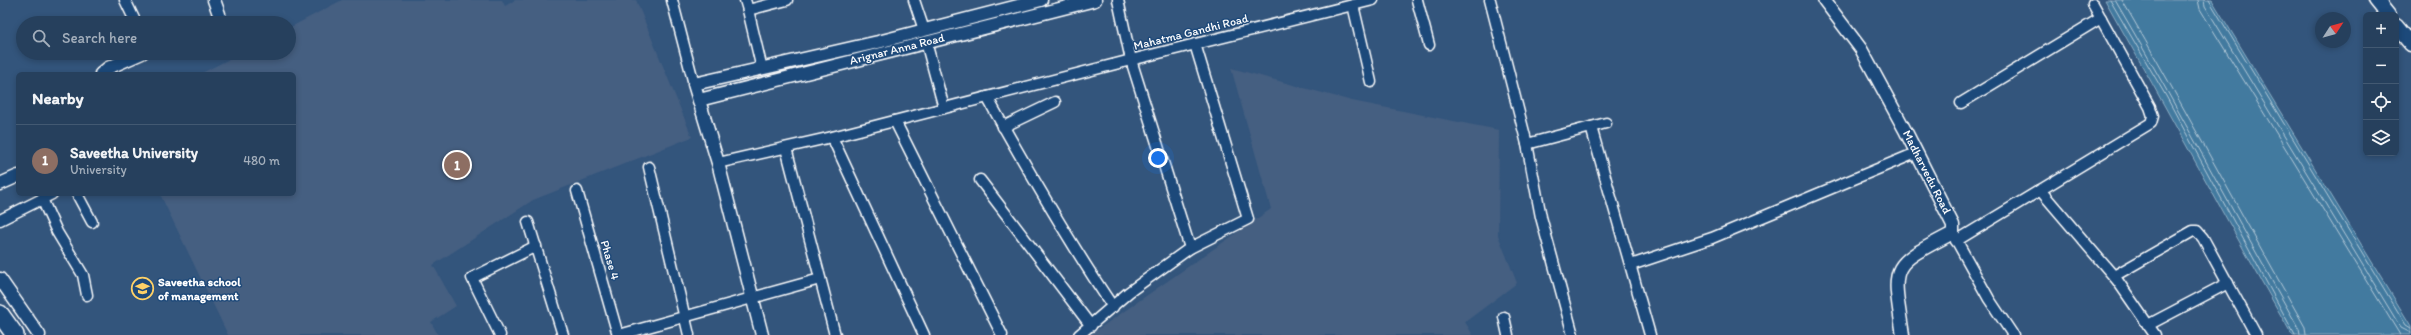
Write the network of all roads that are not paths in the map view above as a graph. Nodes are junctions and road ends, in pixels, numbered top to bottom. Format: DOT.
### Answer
graph roads {
  1 [pos="125,0"];
  2 [pos="214,0"];
  3 [pos="672,0"];
  4 [pos="744,0"];
  5 [pos="787,0"];
  6 [pos="914,0"];
  7 [pos="1041,0"];
  8 [pos="1095,0"];
  9 [pos="1118,0"];
  10 [pos="1373,0"];
  11 [pos="1417,0"];
  12 [pos="1490,0"];
  13 [pos="1824,0"];
  14 [pos="2376,0"];
  15 [pos="2094,4"];
  16 [pos="1353,5"];
  17 [pos="748,10"];
  18 [pos="2386,12"];
  19 [pos="133,16"];
  20 [pos="219,16"];
  21 [pos="2101,18"];
  22 [pos="2399,30"];
  23 [pos="925,36"];
  24 [pos="1195,44"];
  25 [pos="2411,44"];
  26 [pos="1429,45"];
  27 [pos="126,60"];
  28 [pos="1131,60"];
  29 [pos="762,69"];
  30 [pos="103,72"];
  31 [pos="1371,82"];
  32 [pos="694,84"];
  33 [pos="987,97"];
  34 [pos="699,100"];
  35 [pos="1055,102"];
  36 [pos="1961,103"];
  37 [pos="944,108"];
  38 [pos="896,121"];
  39 [pos="1606,123"];
  40 [pos="1003,126"];
  41 [pos="1591,126"];
  42 [pos="832,137"];
  43 [pos="1527,144"];
  44 [pos="786,148"];
  45 [pos="1916,154"];
  46 [pos="718,163"];
  47 [pos="649,167"];
  48 [pos="16,177"];
  49 [pos="980,180"];
  50 [pos="0,184"];
  51 [pos="2040,190"];
  52 [pos="578,191"];
  53 [pos="48,196"];
  54 [pos="78,196"];
  55 [pos="42,199"];
  56 [pos="0,220"];
  57 [pos="92,222"];
  58 [pos="528,222"];
  59 [pos="1954,237"];
  60 [pos="536,246"];
  61 [pos="1190,248"];
  62 [pos="1631,265"];
  63 [pos="2114,276"];
  64 [pos="0,279"];
  65 [pos="820,279"];
  66 [pos="2228,283"];
  67 [pos="87,295"];
  68 [pos="752,297"];
  69 [pos="1113,307"];
  70 [pos="0,314"];
  71 [pos="684,317"];
  72 [pos="1504,317"];
  73 [pos="2148,325"];
  74 [pos="1091,326"];
  75 [pos="15,335"];
  76 [pos="39,335"];
  77 [pos="500,335"];
  78 [pos="564,335"];
  79 [pos="618,335"];
  80 [pos="689,335"];
  81 [pos="762,335"];
  82 [pos="835,335"];
  83 [pos="924,335"];
  84 [pos="1002,335"];
  85 [pos="1079,335"];
  86 [pos="1508,335"];
  87 [pos="1573,335"];
  88 [pos="1650,335"];
  89 [pos="1903,335"];
  90 [pos="2013,335"];
  91 [pos="2155,335"];
  92 [pos="2256,335"];
  1 -- 19 [label="street"];
  2 -- 20 [label="street"];
  3 -- 32 [label="street"];
  4 -- 17 [label="street"];
  5 -- 17 [label="street"];
  6 -- 23 [label="street"];
  7 -- 23 [label="street, Arignar Anna Road"];
  8 -- 23 [label="street, Arignar Anna Road"];
  9 -- 28 [label="street"];
  10 -- 16 [label="street, Mahatma Gandhi Road"];
  11 -- 26 [label="street"];
  12 -- 43 [label="street"];
  13 -- 45 [label="street, Madharvedu Road"];
  14 -- 18 [label="main road"];
  15 -- 21 [label="street"];
  16 -- 24 [label="street, Mahatma Gandhi Road"];
  16 -- 31 [label="street"];
  17 -- 29 [label="street"];
  21 -- 36 [label="street"];
  21 -- 51 [label="street"];
  22 -- 25 [label="main road"];
  23 -- 29 [label="street, Arignar Anna Road"];
  23 -- 34 [label="street, Arignar Anna Road"];
  23 -- 37 [label="street"];
  24 -- 28 [label="street, Mahatma Gandhi Road"];
  24 -- 61 [label="street"];
  27 -- 30 [label="street"];
  28 -- 33 [label="street, Mahatma Gandhi Road"];
  28 -- 61 [label="street"];
  29 -- 32 [label="street, Arignar Anna Road"];
  32 -- 34 [label="street"];
  33 -- 37 [label="street, Mahatma Gandhi Road"];
  33 -- 40 [label="street"];
  34 -- 46 [label="street"];
  35 -- 40 [label="street"];
  37 -- 38 [label="street, Mahatma Gandhi Road"];
  38 -- 42 [label="street, Mahatma Gandhi Road"];
  38 -- 84 [label="street"];
  39 -- 41 [label="street"];
  40 -- 69 [label="street"];
  41 -- 43 [label="street"];
  41 -- 62 [label="street"];
  42 -- 44 [label="street, Mahatma Gandhi Road"];
  42 -- 83 [label="street"];
  43 -- 87 [label="street"];
  44 -- 46 [label="street, Mahatma Gandhi Road"];
  44 -- 65 [label="street"];
  45 -- 59 [label="street, Madharvedu Road"];
  45 -- 62 [label="street"];
  46 -- 68 [label="street"];
  47 -- 71 [label="street"];
  48 -- 50 [label="street"];
  49 -- 74 [label="street"];
  51 -- 59 [label="street"];
  51 -- 63 [label="street"];
  52 -- 79 [label="street, Phase 4"];
  53 -- 55 [label="street"];
  54 -- 57 [label="street"];
  55 -- 56 [label="street"];
  55 -- 67 [label="street"];
  58 -- 60 [label="street"];
  59 -- 89 [label="street"];
  59 -- 90 [label="street"];
  60 -- 77 [label="street"];
  60 -- 78 [label="street"];
  61 -- 69 [label="street"];
  62 -- 88 [label="street"];
  63 -- 66 [label="street"];
  63 -- 73 [label="street"];
  64 -- 76 [label="street"];
  65 -- 68 [label="street, Phase 4"];
  65 -- 82 [label="street"];
  66 -- 73 [label="street"];
  66 -- 92 [label="street"];
  68 -- 71 [label="street, Phase 4"];
  68 -- 81 [label="street"];
  69 -- 74 [label="street"];
  70 -- 75 [label="highway"];
  71 -- 79 [label="street, Phase 4"];
  71 -- 80 [label="street"];
  72 -- 86 [label="street"];
  73 -- 91 [label="street"];
  74 -- 85 [label="street"];
}
